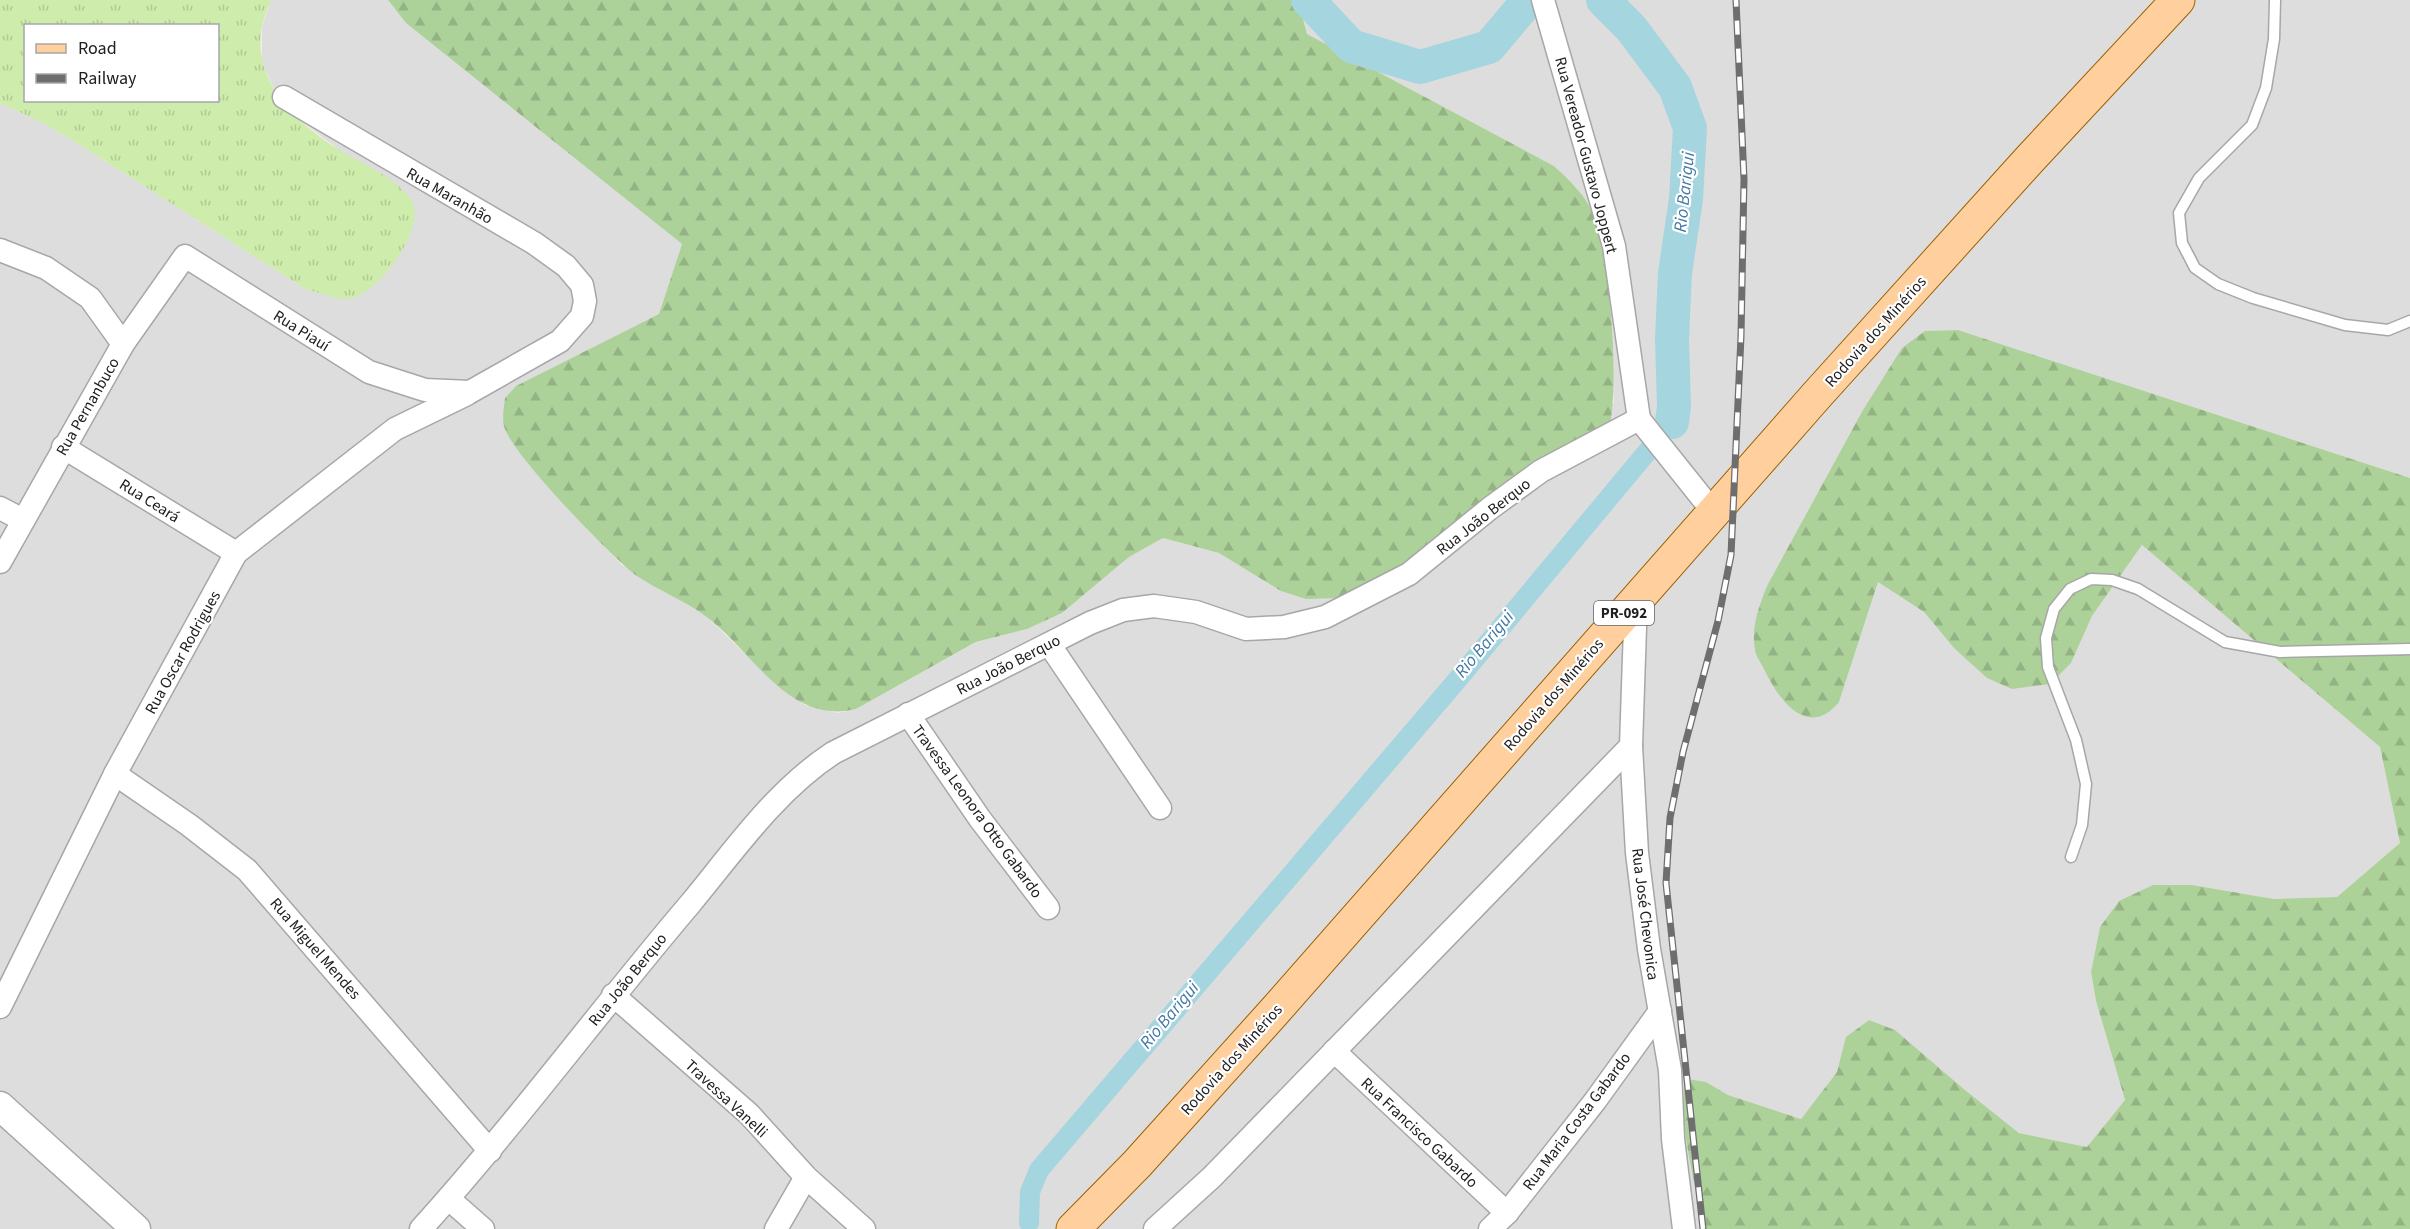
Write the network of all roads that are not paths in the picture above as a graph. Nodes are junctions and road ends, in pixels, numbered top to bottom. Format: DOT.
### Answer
graph roads {
  1 [pos="1544,0"];
  2 [pos="2178,0"];
  3 [pos="2276,0"];
  4 [pos="284,97"];
  5 [pos="0,250"];
  6 [pos="185,256"];
  7 [pos="582,316"];
  8 [pos="2410,321"];
  9 [pos="123,344"];
  10 [pos="470,392"];
  11 [pos="1639,419"];
  12 [pos="63,447"];
  13 [pos="0,508"];
  14 [pos="1715,514"];
  15 [pos="23,520"];
  16 [pos="236,553"];
  17 [pos="0,562"];
  18 [pos="1636,598"];
  19 [pos="1049,644"];
  20 [pos="2410,649"];
  21 [pos="908,714"];
  22 [pos="1631,746"];
  23 [pos="115,774"];
  24 [pos="1160,808"];
  25 [pos="2071,857"];
  26 [pos="1048,908"];
  27 [pos="613,995"];
  28 [pos="0,1007"];
  29 [pos="1660,1011"];
  30 [pos="1334,1051"];
  31 [pos="0,1106"];
  32 [pos="490,1151"];
  33 [pos="806,1177"];
  34 [pos="449,1199"];
  35 [pos="1507,1213"];
  36 [pos="136,1229"];
  37 [pos="421,1229"];
  38 [pos="483,1229"];
  39 [pos="776,1229"];
  40 [pos="864,1229"];
  41 [pos="1073,1229"];
  42 [pos="1155,1229"];
  43 [pos="1490,1229"];
  44 [pos="1684,1229"];
  1 -- 11 [label="street, Rua Vereador Gustavo Joppert"];
  2 -- 14 [label="main road, Rodovia dos Minérios / PR-092"];
  3 -- 8 [label="lane"];
  4 -- 7 [label="street, Rua Maranhão"];
  5 -- 9 [label="street"];
  6 -- 9 [label="street, Rua Pernanbuco"];
  6 -- 10 [label="street, Rua Piauí"];
  7 -- 10 [label="street, Rua Oscar Rodrigues"];
  9 -- 12 [label="street, Rua Pernanbuco"];
  10 -- 16 [label="street, Rua Oscar Rodrigues"];
  11 -- 14 [label="street"];
  11 -- 19 [label="street, Rua João Berquo"];
  12 -- 15 [label="street, Rua Pernanbuco"];
  12 -- 16 [label="street, Rua Ceará"];
  13 -- 15 [label="street"];
  14 -- 18 [label="main road, Rodovia dos Minérios / PR-092"];
  15 -- 17 [label="street, Rua Pernanbuco"];
  16 -- 23 [label="street, Rua Oscar Rodrigues"];
  18 -- 22 [label="street, Rua José Chevonica"];
  18 -- 41 [label="main road, Rodovia dos Minérios / PR-092"];
  19 -- 21 [label="street, Rua João Berquo"];
  19 -- 24 [label="street"];
  20 -- 25 [label="lane"];
  21 -- 26 [label="street, Travessa Leonora Otto Gabardo"];
  21 -- 27 [label="street, Rua João Berquo"];
  22 -- 29 [label="street, Rua José Chevonica"];
  22 -- 30 [label="street"];
  23 -- 28 [label="street, Rua Oscar Rodrigues"];
  23 -- 32 [label="street, Rua Miguel Mendes"];
  27 -- 32 [label="street, Rua João Berquo"];
  27 -- 33 [label="street, Travessa Vanelli"];
  29 -- 35 [label="street, Rua Maria Costa Gabardo"];
  29 -- 44 [label="street, Rua José Chevonica"];
  30 -- 35 [label="street, Rua Francisco Gabardo"];
  30 -- 42 [label="street"];
  31 -- 36 [label="street"];
  32 -- 34 [label="street, Rua João Berquo"];
  33 -- 39 [label="street"];
  33 -- 40 [label="street, Travessa Vanelli"];
  34 -- 37 [label="street, Rua João Berquo"];
  34 -- 38 [label="street"];
  35 -- 43 [label="street, Rua Maria Costa Gabardo"];
}
